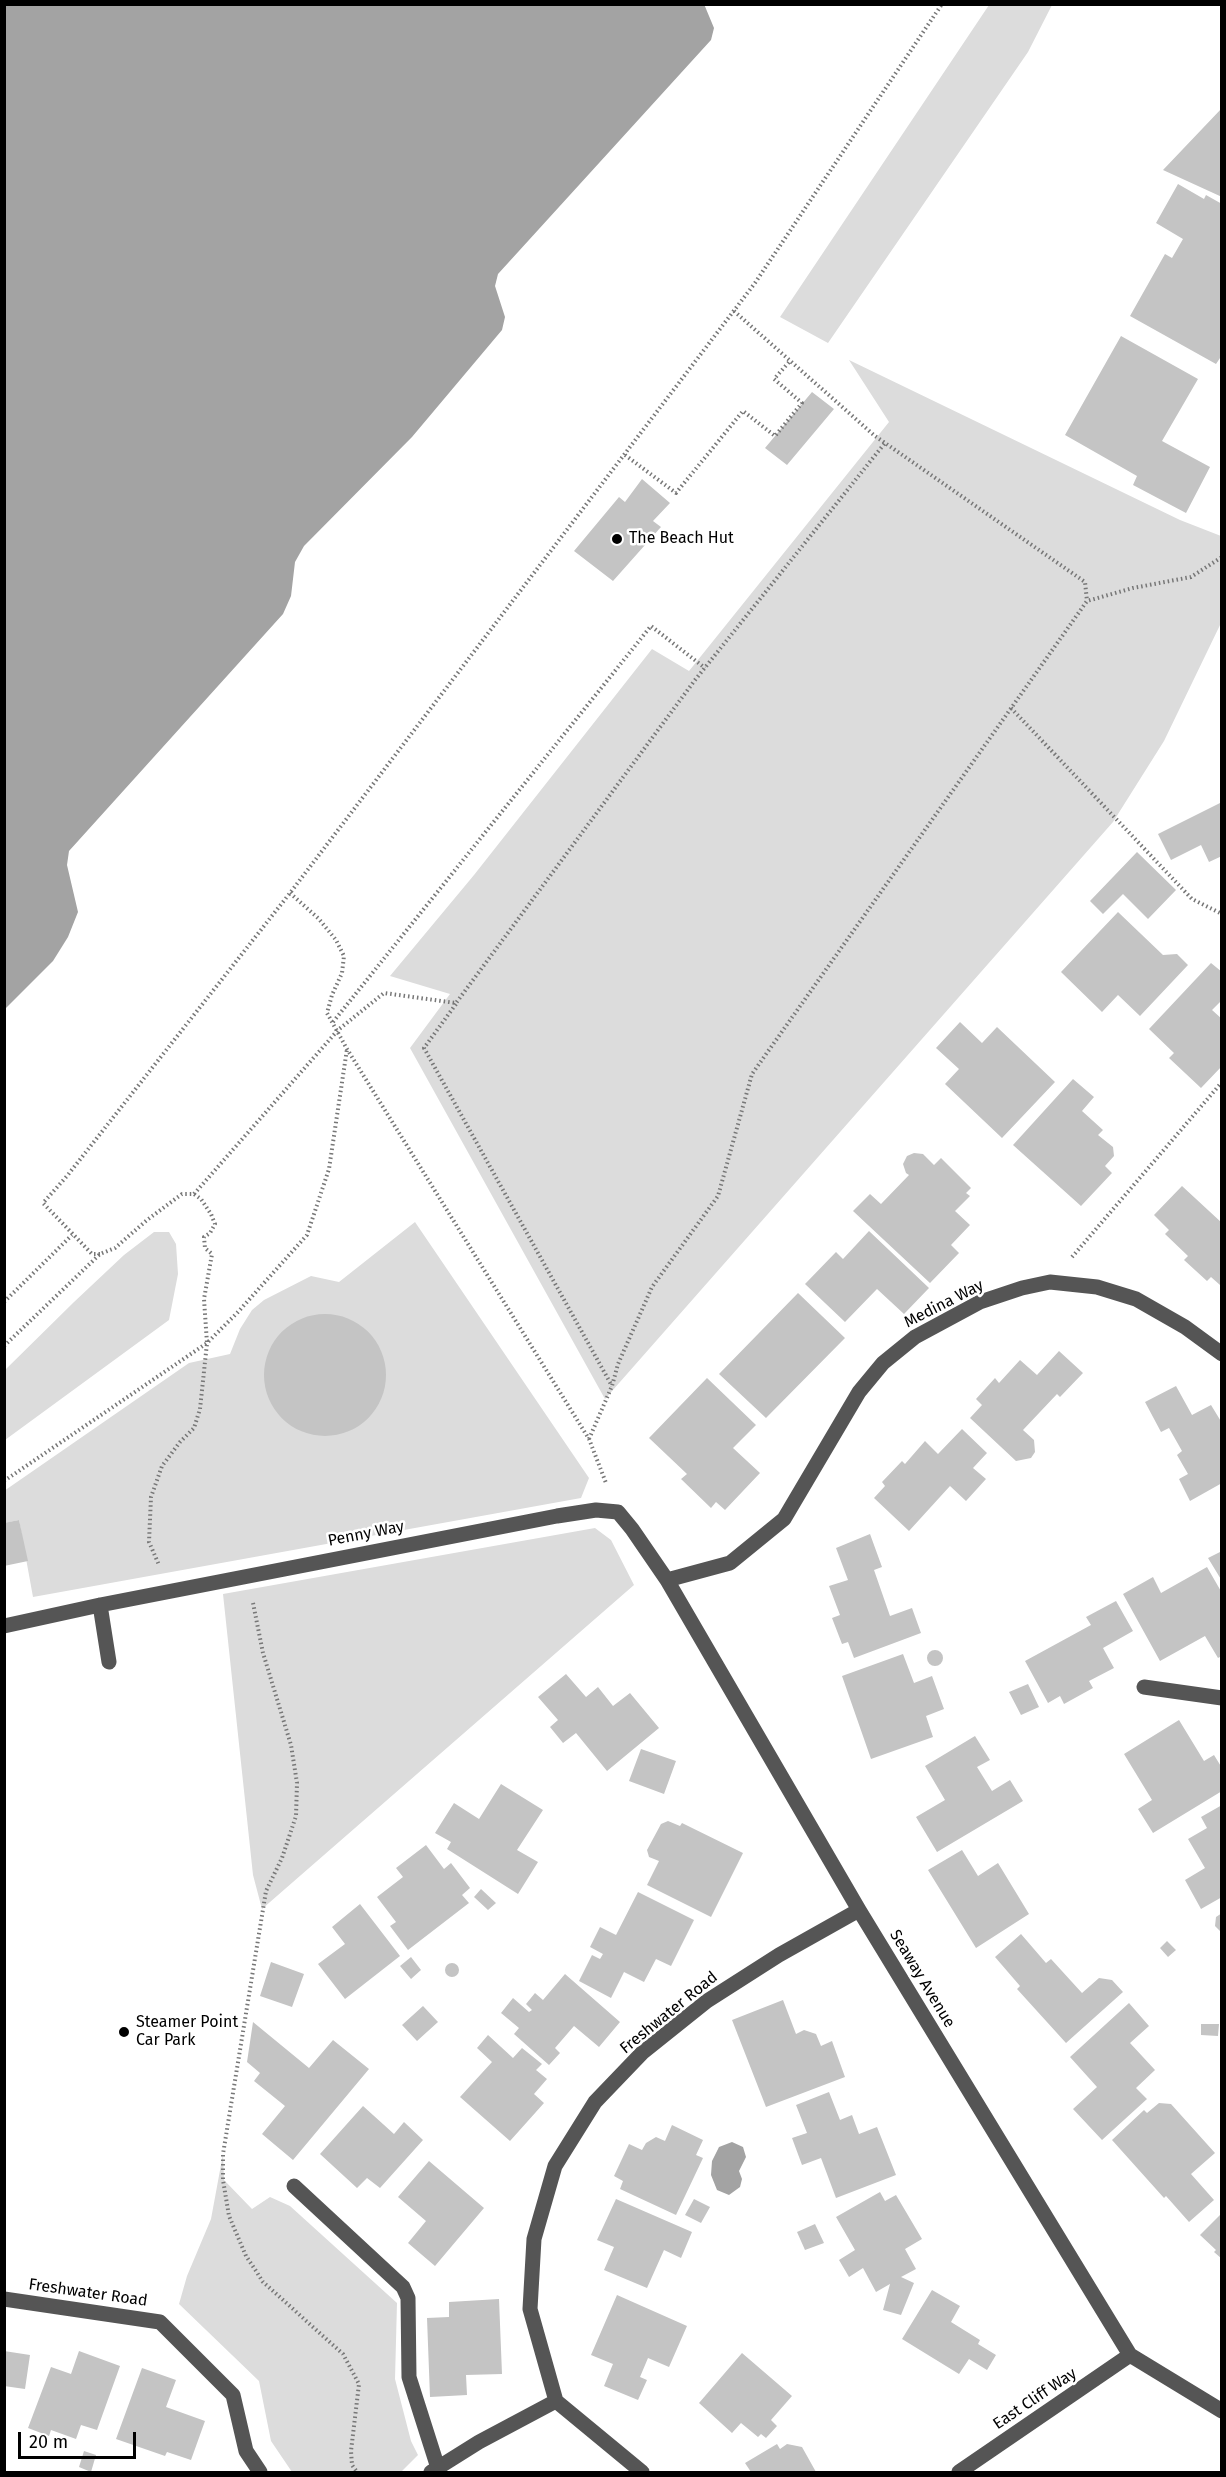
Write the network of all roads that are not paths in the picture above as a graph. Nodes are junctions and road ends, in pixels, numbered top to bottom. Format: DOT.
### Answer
graph roads {
  1 [pos="1221,1354"];
  2 [pos="618,1512"];
  3 [pos="667,1580"];
  4 [pos="100,1605"];
  5 [pos="4,1626"];
  6 [pos="109,1662"];
  7 [pos="1144,1687"];
  8 [pos="1221,1698"];
  9 [pos="859,1910"];
  10 [pos="294,2186"];
  11 [pos="4,2300"];
  12 [pos="1130,2355"];
  13 [pos="555,2401"];
  14 [pos="1221,2411"];
  15 [pos="435,2470"];
  16 [pos="260,2472"];
  17 [pos="642,2472"];
  18 [pos="959,2472"];
  1 -- 3 [label="street, Medina Way"];
  2 -- 3 [label="street, Seaway Avenue"];
  2 -- 4 [label="street, Penny Way"];
  3 -- 9 [label="street, Seaway Avenue"];
  4 -- 5 [label="street, Penny Way"];
  4 -- 6 [label="street"];
  7 -- 8 [label="street"];
  9 -- 12 [label="street, Seaway Avenue"];
  9 -- 13 [label="street, Freshwater Road"];
  10 -- 15 [label="street"];
  11 -- 16 [label="street, Freshwater Road"];
  12 -- 14 [label="street, Seaway Avenue"];
  12 -- 18 [label="street, East Cliff Way"];
  13 -- 15 [label="street"];
  13 -- 17 [label="street"];
}
